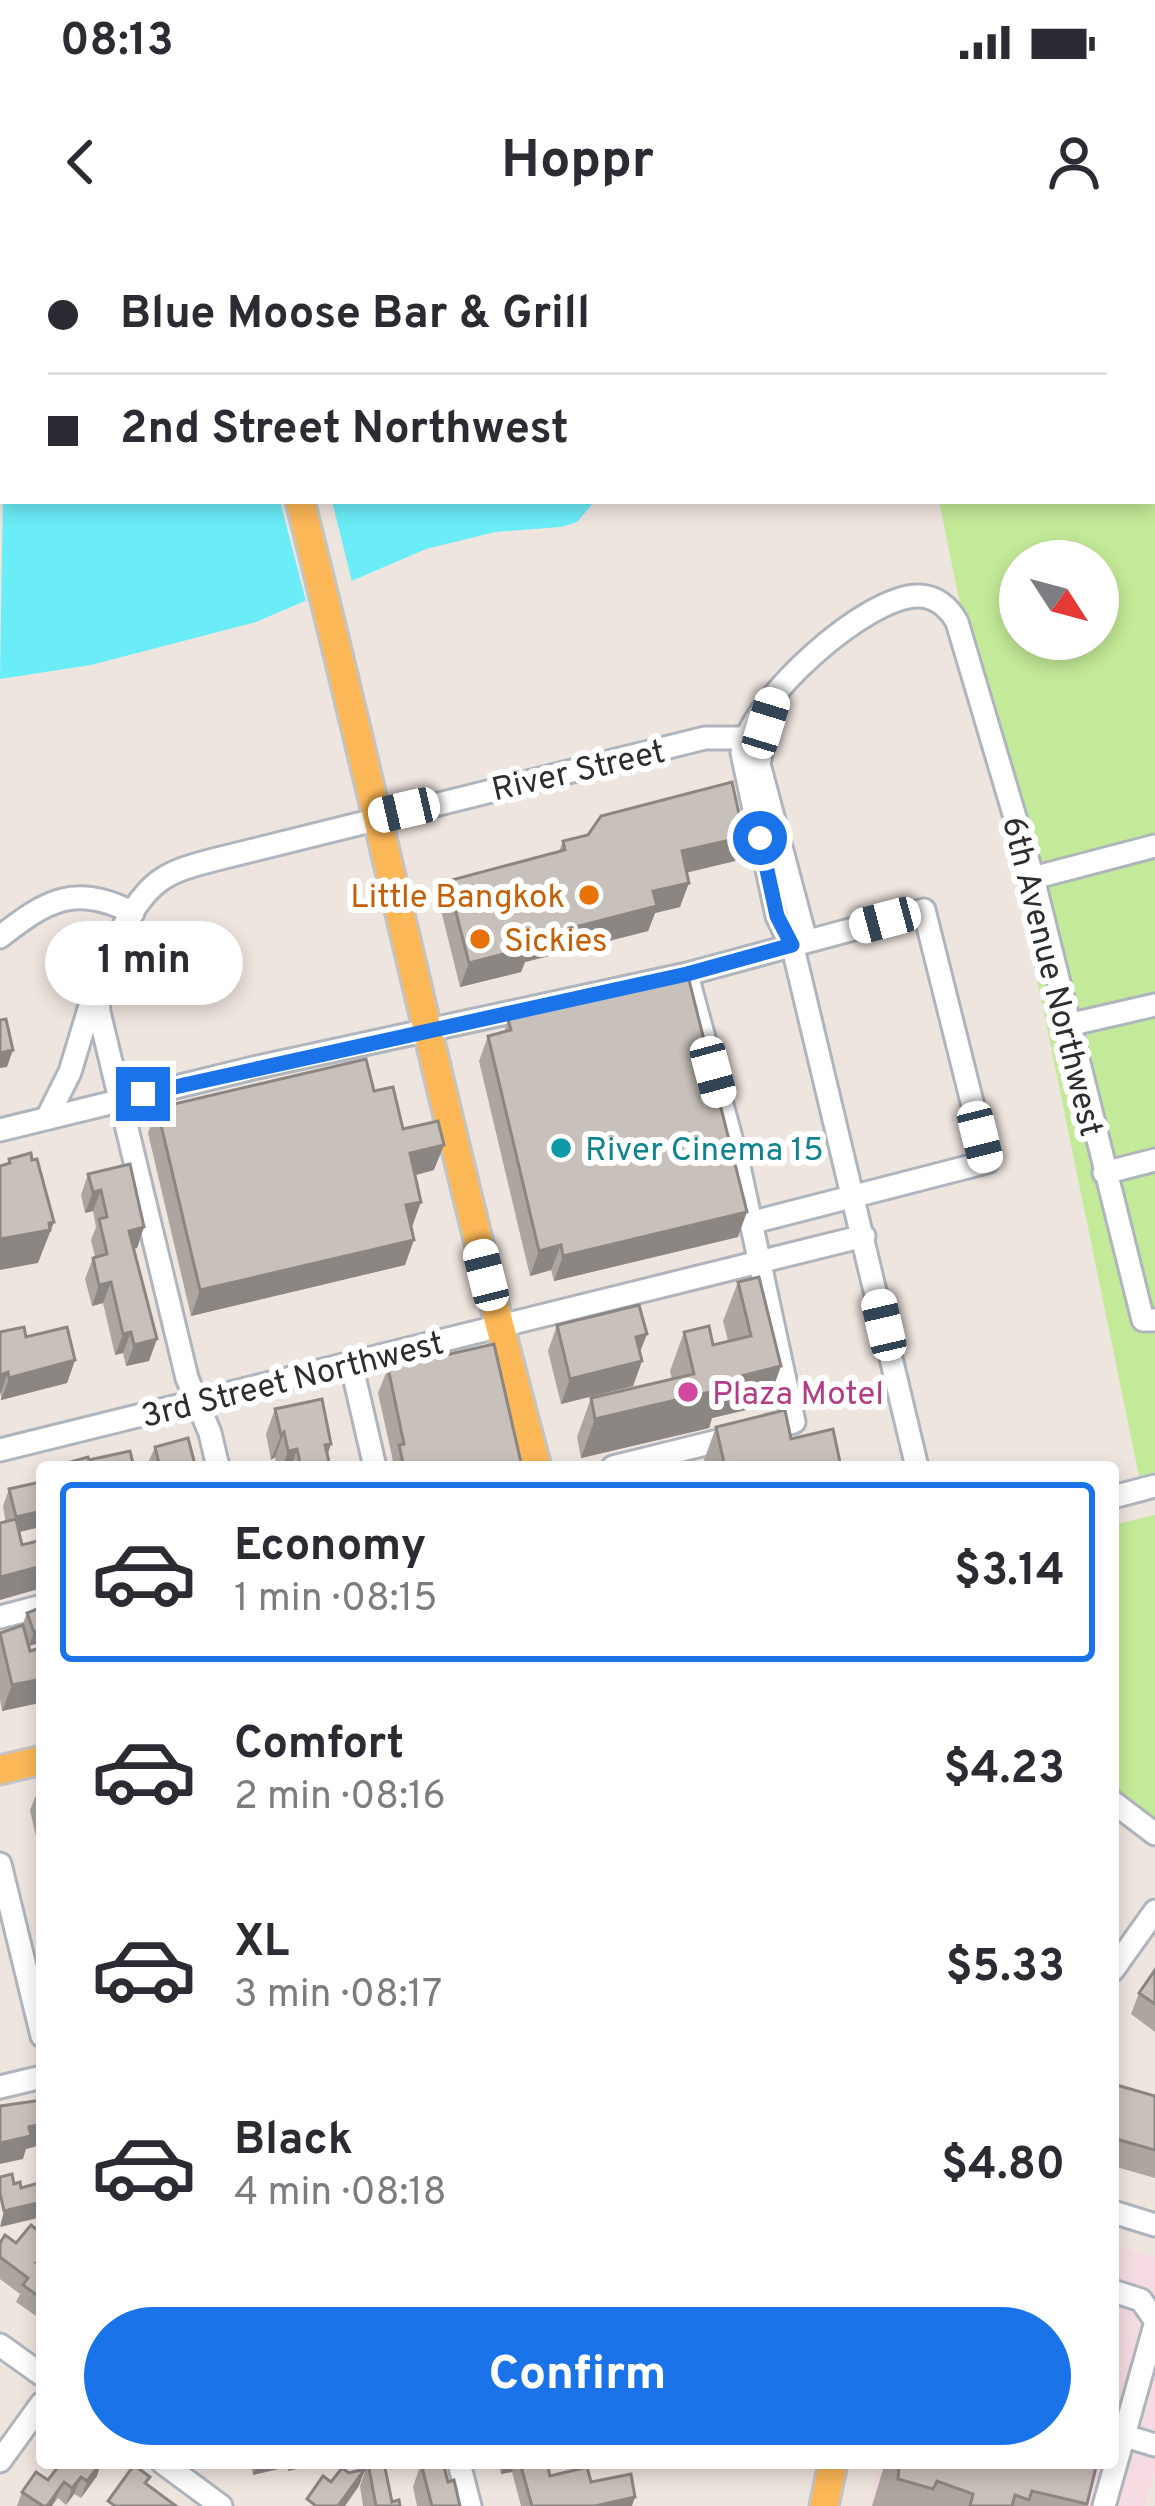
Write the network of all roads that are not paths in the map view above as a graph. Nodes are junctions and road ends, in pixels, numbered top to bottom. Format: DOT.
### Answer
graph roads {
  1 [pos="301,504"];
  2 [pos="775,693"];
  3 [pos="744,738"];
  4 [pos="378,816"];
  5 [pos="1155,846"];
  6 [pos="1033,878"];
  7 [pos="133,913"];
  8 [pos="0,937"];
  9 [pos="799,943"];
  10 [pos="687,974"];
  11 [pos="99,985"];
  12 [pos="1155,1005"];
  13 [pos="1068,1025"];
  14 [pos="429,1033"];
  15 [pos="117,1101"];
  16 [pos="47,1118"];
  17 [pos="0,1130"];
  18 [pos="1155,1160"];
  19 [pos="1104,1173"];
  20 [pos="854,1196"];
  21 [pos="749,1223"];
  22 [pos="864,1237"];
  23 [pos="759,1261"];
  24 [pos="1149,1320"];
  25 [pos="498,1325"];
  26 [pos="351,1363"];
  27 [pos="196,1404"];
  28 [pos="0,1450"];
  29 [pos="216,1461"];
  30 [pos="374,1461"];
  31 [pos="535,1461"];
  32 [pos="637,1461"];
  33 [pos="915,1461"];
  34 [pos="1155,1486"];
  35 [pos="1119,1495"];
  36 [pos="36,1608"];
  37 [pos="0,1617"];
  38 [pos="36,1761"];
  39 [pos="0,1770"];
  40 [pos="1119,1807"];
  41 [pos="1155,1834"];
  42 [pos="0,1864"];
  43 [pos="1155,1911"];
  44 [pos="1119,1962"];
  45 [pos="36,2011"];
  46 [pos="36,2078"];
  47 [pos="0,2087"];
  48 [pos="1119,2214"];
  49 [pos="1155,2225"];
  50 [pos="1119,2293"];
  51 [pos="1155,2322"];
  52 [pos="0,2345"];
  53 [pos="36,2371"];
  54 [pos="36,2411"];
  55 [pos="1125,2436"];
  56 [pos="1155,2445"];
  57 [pos="1119,2456"];
  58 [pos="0,2461"];
  59 [pos="171,2469"];
  60 [pos="461,2469"];
  61 [pos="831,2469"];
  62 [pos="1115,2469"];
  63 [pos="221,2506"];
  64 [pos="470,2506"];
  65 [pos="824,2506"];
  66 [pos="1104,2506"];
  1 -- 4 [label="main road"];
  2 -- 3 [label="street"];
  2 -- 6 [label="street, 6th Avenue Northwest"];
  2 -- 9 [label="street"];
  3 -- 4 [label="street, River Street"];
  3 -- 9 [label="street"];
  4 -- 7 [label="street, River Street"];
  4 -- 14 [label="main road"];
  5 -- 6 [label="street"];
  6 -- 13 [label="street, 6th Avenue Northwest"];
  7 -- 8 [label="street"];
  7 -- 11 [label="street, River Street"];
  9 -- 10 [label="street"];
  9 -- 20 [label="street"];
  9 -- 20 [label="street"];
  10 -- 14 [label="street"];
  10 -- 21 [label="street"];
  11 -- 15 [label="street"];
  11 -- 16 [label="street, River Street"];
  12 -- 13 [label="street"];
  13 -- 19 [label="street, 6th Avenue Northwest"];
  14 -- 15 [label="street"];
  14 -- 25 [label="main road"];
  15 -- 16 [label="street"];
  15 -- 27 [label="street"];
  16 -- 17 [label="street"];
  18 -- 19 [label="street"];
  19 -- 24 [label="street, 6th Avenue Northwest"];
  20 -- 21 [label="street"];
  20 -- 22 [label="street"];
  21 -- 23 [label="street"];
  22 -- 23 [label="street, 3rd Street Northwest"];
  22 -- 33 [label="street"];
  23 -- 25 [label="street, 3rd Street Northwest"];
  23 -- 32 [label="street"];
  25 -- 26 [label="street, 3rd Street Northwest"];
  25 -- 31 [label="main road"];
  26 -- 27 [label="street, 3rd Street Northwest"];
  26 -- 30 [label="street"];
  27 -- 28 [label="street, 3rd Street Northwest"];
  27 -- 29 [label="street"];
  34 -- 35 [label="street"];
  36 -- 37 [label="street"];
  38 -- 39 [label="main road"];
  40 -- 41 [label="street"];
  42 -- 45 [label="street"];
  43 -- 44 [label="street"];
  46 -- 47 [label="street"];
  48 -- 49 [label="street"];
  50 -- 51 [label="street"];
  51 -- 55 [label="street"];
  52 -- 53 [label="street"];
  54 -- 58 [label="street"];
  55 -- 56 [label="street"];
  55 -- 57 [label="street"];
  59 -- 63 [label="street"];
  60 -- 64 [label="street"];
  61 -- 65 [label="main road"];
  62 -- 66 [label="street"];
}
